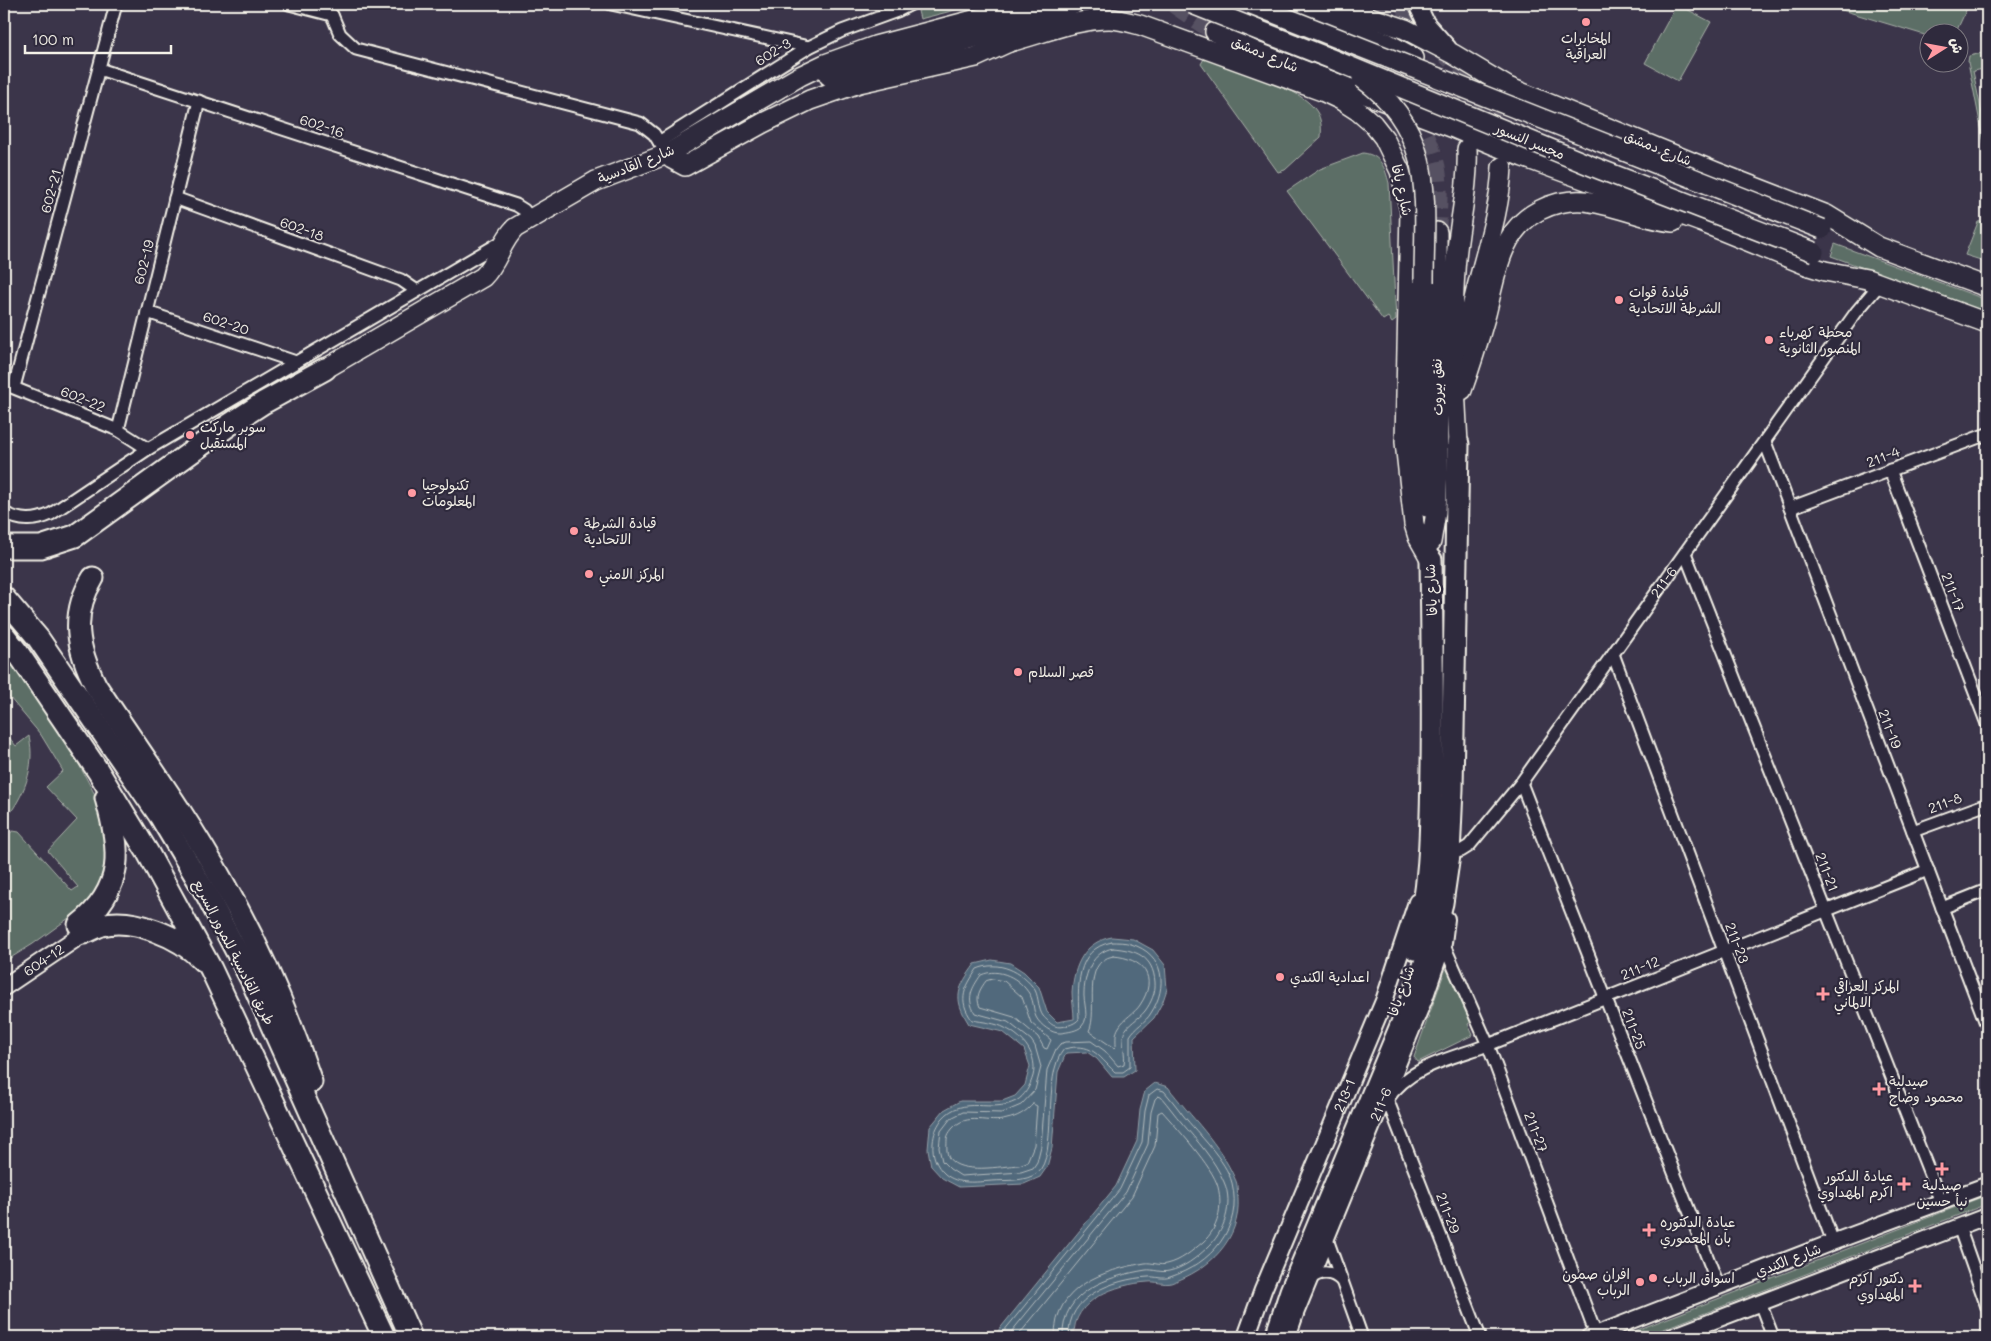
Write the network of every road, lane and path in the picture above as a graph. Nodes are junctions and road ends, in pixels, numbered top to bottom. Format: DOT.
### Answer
graph roads {
  1 [pos="116,4"];
  2 [pos="289,4"];
  3 [pos="611,4"];
  4 [pos="911,4"];
  5 [pos="995,4"];
  6 [pos="1010,4"];
  7 [pos="1036,4"];
  8 [pos="1074,4"];
  9 [pos="1182,4"];
  10 [pos="1192,4"];
  11 [pos="1251,4"];
  12 [pos="1283,4"];
  13 [pos="1330,4"];
  14 [pos="1417,4"];
  15 [pos="334,9"];
  16 [pos="960,23"];
  17 [pos="1216,32"];
  18 [pos="1009,42"];
  19 [pos="809,47"];
  20 [pos="1454,54"];
  21 [pos="1414,58"];
  22 [pos="1334,60"];
  23 [pos="99,69"];
  24 [pos="1370,96"];
  25 [pos="199,101"];
  26 [pos="755,103"];
  27 [pos="1456,129"];
  28 [pos="663,148"];
  29 [pos="1467,149"];
  30 [pos="1502,167"];
  31 [pos="175,198"];
  32 [pos="1410,210"];
  33 [pos="531,219"];
  34 [pos="1700,222"];
  35 [pos="1437,232"];
  36 [pos="505,240"];
  37 [pos="1878,247"];
  38 [pos="1874,282"];
  39 [pos="1987,287"];
  40 [pos="417,291"];
  41 [pos="147,312"];
  42 [pos="1987,323"];
  43 [pos="296,362"];
  44 [pos="325,369"];
  45 [pos="9,385"];
  46 [pos="1462,390"];
  47 [pos="118,430"];
  48 [pos="1987,434"];
  49 [pos="1765,442"];
  50 [pos="1458,444"];
  51 [pos="148,449"];
  52 [pos="1890,470"];
  53 [pos="1790,508"];
  54 [pos="4,513"];
  55 [pos="4,548"];
  56 [pos="1431,552"];
  57 [pos="1685,553"];
  58 [pos="93,578"];
  59 [pos="4,598"];
  60 [pos="4,635"];
  61 [pos="1613,654"];
  62 [pos="1987,724"];
  63 [pos="98,771"];
  64 [pos="1521,783"];
  65 [pos="1987,804"];
  66 [pos="1913,831"];
  67 [pos="1442,856"];
  68 [pos="1928,870"];
  69 [pos="1987,890"];
  70 [pos="1942,908"];
  71 [pos="1826,910"];
  72 [pos="81,929"];
  73 [pos="1443,943"];
  74 [pos="1724,951"];
  75 [pos="211,969"];
  76 [pos="4,976"];
  77 [pos="4,987"];
  78 [pos="1605,999"];
  79 [pos="1987,1026"];
  80 [pos="1488,1046"];
  81 [pos="1383,1106"];
  82 [pos="310,1108"];
  83 [pos="1987,1185"];
  84 [pos="1941,1202"];
  85 [pos="1320,1203"];
  86 [pos="1987,1216"];
  87 [pos="1959,1227"];
  88 [pos="1327,1239"];
  89 [pos="1833,1242"];
  90 [pos="1310,1279"];
  91 [pos="1342,1281"];
  92 [pos="1719,1287"];
  93 [pos="1760,1303"];
  94 [pos="1987,1307"];
  95 [pos="1593,1336"];
  96 [pos="384,1337"];
  97 [pos="411,1337"];
  98 [pos="1246,1337"];
  99 [pos="1262,1337"];
  100 [pos="1276,1337"];
  101 [pos="1288,1337"];
  102 [pos="1362,1337"];
  103 [pos="1480,1337"];
  104 [pos="1671,1337"];
  105 [pos="1773,1337"];
  1 -- 23 [label="street, 602-21"];
  2 -- 15 [label="street"];
  3 -- 19 [label="street"];
  4 -- 19 [label="street, 602-3"];
  5 -- 16 [label="main road"];
  6 -- 16 [label="main road, شارع القادسية"];
  7 -- 26 [label="main road"];
  8 -- 18 [label="main road, شارع القادسية"];
  9 -- 27 [label="main road"];
  10 -- 22 [label="main road, مجسر النسور, bridge"];
  11 -- 37 [label="main road, مجسر النسور, bridge"];
  12 -- 21 [label="main road"];
  13 -- 20 [label="main road, شارع دمشق"];
  14 -- 20 [label="main road"];
  15 -- 28 [label="street"];
  16 -- 26 [label="main road, شارع القادسية"];
  17 -- 24 [label="main road, شارع دمشق"];
  18 -- 28 [label="main road, شارع القادسية"];
  18 -- 32 [label="main road, شارع يافا"];
  19 -- 28 [label="street, 602-3"];
  20 -- 37 [label="main road, شارع دمشق"];
  22 -- 38 [label="main road, مجسر النسور, bridge"];
  22 -- 56 [label="main road, bridge"];
  23 -- 25 [label="street, 602-16"];
  23 -- 45 [label="street, 602-21"];
  24 -- 27 [label="main road, شارع دمشق"];
  24 -- 32 [label="main road"];
  25 -- 31 [label="street, 602-19"];
  25 -- 33 [label="street, 602-16"];
  26 -- 28 [label="main road, شارع القادسية"];
  27 -- 34 [label="main road"];
  28 -- 33 [label="main road, شارع القادسية"];
  29 -- 50 [label="main road, شارع يافا"];
  30 -- 46 [label="main road, نفق بيروت"];
  31 -- 40 [label="street, 602-18"];
  31 -- 41 [label="street, 602-19"];
  32 -- 56 [label="main road, شارع يافا"];
  33 -- 36 [label="main road, شارع القادسية"];
  34 -- 38 [label="main road"];
  34 -- 46 [label="main road"];
  35 -- 56 [label="main road, نفق بيروت"];
  36 -- 40 [label="street"];
  36 -- 44 [label="main road, شارع القادسية"];
  37 -- 39 [label="main road, شارع دمشق"];
  38 -- 42 [label="main road"];
  38 -- 49 [label="street, 211-6"];
  40 -- 43 [label="street"];
  41 -- 43 [label="street, 602-20"];
  41 -- 47 [label="street, 602-19"];
  43 -- 51 [label="street"];
  44 -- 55 [label="highway"];
  45 -- 47 [label="street, 602-22"];
  46 -- 50 [label="main road, نفق بيروت"];
  47 -- 51 [label="street, 602-22"];
  48 -- 52 [label="street, 211-4"];
  49 -- 53 [label="street, 211-19"];
  49 -- 57 [label="street, 211-6"];
  50 -- 67 [label="highway, شارع يافا"];
  51 -- 54 [label="street"];
  52 -- 53 [label="street, 211-4"];
  52 -- 62 [label="street, 211-17"];
  53 -- 66 [label="street, 211-19"];
  56 -- 67 [label="highway, شارع يافا"];
  57 -- 61 [label="street, 211-6"];
  57 -- 71 [label="street, 211-21"];
  58 -- 82 [label="highway"];
  59 -- 82 [label="highway, طريق القادسية للمرور السريع"];
  60 -- 63 [label="highway, طريق القادسية للمرور السريع"];
  61 -- 64 [label="street, 211-6"];
  61 -- 74 [label="street, 211-23"];
  63 -- 72 [label="highway"];
  63 -- 75 [label="highway, طريق القادسية للمرور السريع"];
  64 -- 67 [label="street, 211-6"];
  64 -- 78 [label="street, 211-25"];
  65 -- 66 [label="street, 211-8"];
  66 -- 68 [label="street, 211-19"];
  67 -- 73 [label="main road, 211-6"];
  67 -- 85 [label="highway, شارع يافا"];
  67 -- 98 [label="main road, 213-1"];
  68 -- 70 [label="street, 211-19"];
  68 -- 71 [label="street, 211-12"];
  69 -- 70 [label="street"];
  70 -- 79 [label="street, 211-19"];
  71 -- 74 [label="street, 211-12"];
  71 -- 84 [label="street, 211-21"];
  72 -- 75 [label="highway"];
  72 -- 76 [label="main road, 604-12"];
  72 -- 77 [label="main road, 604-12"];
  73 -- 80 [label="street, 211-27"];
  73 -- 81 [label="main road, 211-6"];
  74 -- 78 [label="street, 211-12"];
  74 -- 89 [label="street, 211-23"];
  75 -- 96 [label="highway, طريق القادسية للمرور السريع"];
  78 -- 80 [label="street, 211-12"];
  78 -- 92 [label="street, 211-25"];
  80 -- 81 [label="street, 211-12"];
  80 -- 95 [label="street, 211-27"];
  81 -- 88 [label="main road, 211-6"];
  81 -- 103 [label="street, 211-29"];
  82 -- 97 [label="highway, طريق القادسية للمرور السريع"];
  83 -- 84 [label="street, شارع الكندي"];
  84 -- 89 [label="street, شارع الكندي"];
  85 -- 99 [label="highway, شارع يافا"];
  85 -- 100 [label="highway, شارع يافا"];
  86 -- 87 [label="street"];
  87 -- 93 [label="street"];
  87 -- 94 [label="street"];
  88 -- 90 [label="main road, 211-6"];
  88 -- 91 [label="street"];
  89 -- 92 [label="street, شارع الكندي"];
  90 -- 91 [label="street"];
  90 -- 101 [label="main road, 211-6"];
  91 -- 102 [label="street"];
  92 -- 95 [label="street, شارع الكندي"];
  93 -- 104 [label="street"];
  93 -- 105 [label="street"];
}
